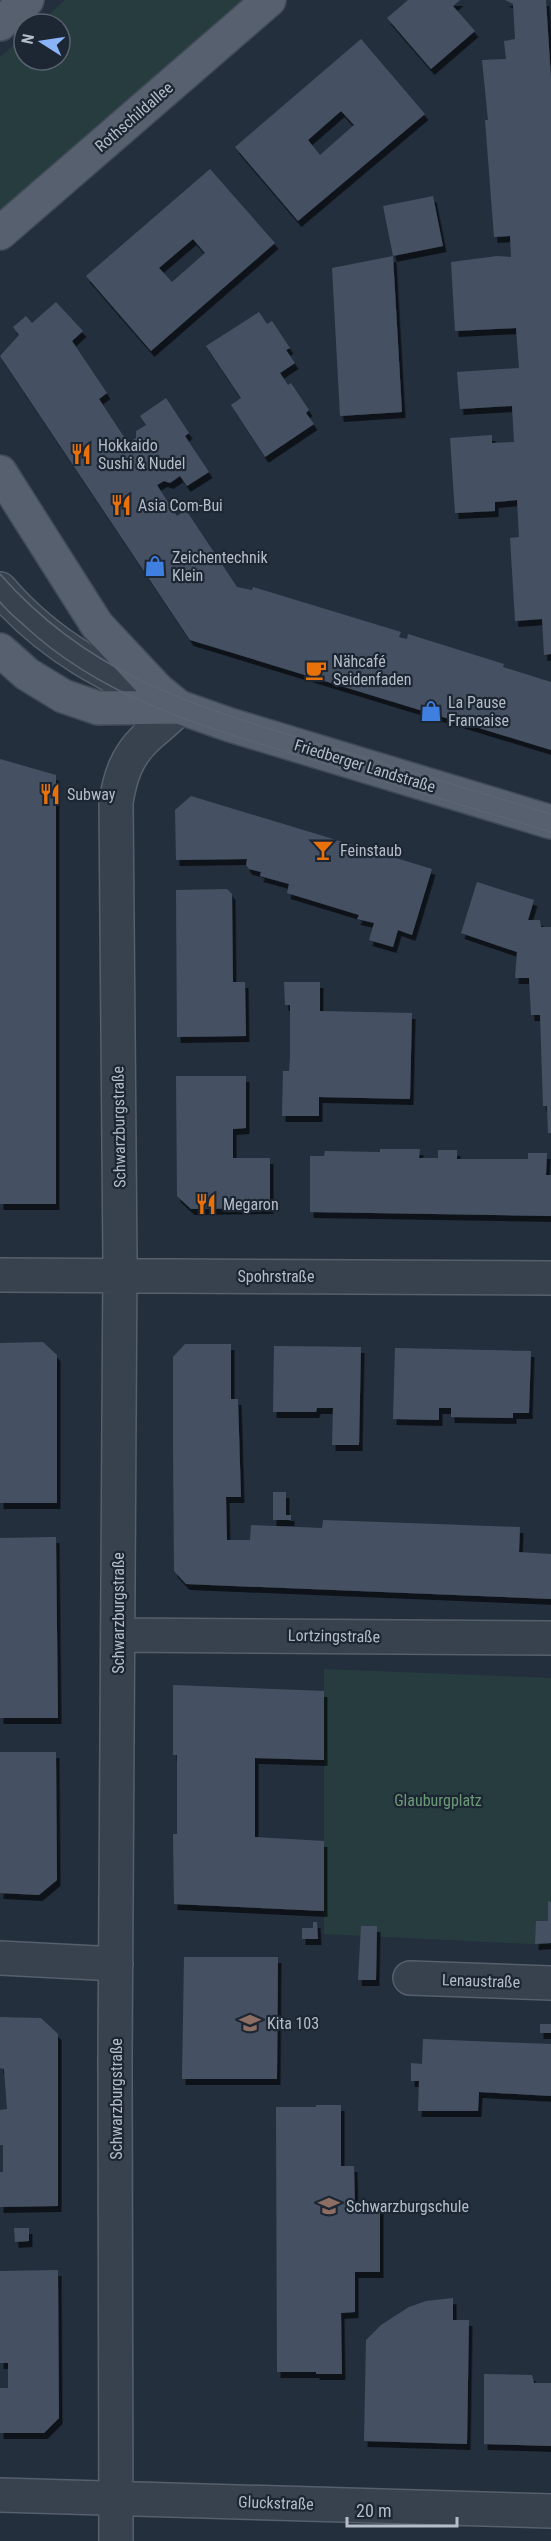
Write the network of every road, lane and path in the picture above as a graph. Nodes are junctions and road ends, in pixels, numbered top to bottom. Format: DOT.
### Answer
graph roads {
  1 [pos="27,0"];
  2 [pos="268,0"];
  3 [pos="0,24"];
  4 [pos="0,233"];
  5 [pos="0,472"];
  6 [pos="0,589"];
  7 [pos="0,650"];
  8 [pos="179,707"];
  9 [pos="551,822"];
  10 [pos="0,1275"];
  11 [pos="120,1275"];
  12 [pos="551,1278"];
  13 [pos="118,1635"];
  14 [pos="551,1638"];
  15 [pos="0,1958"];
  16 [pos="116,1964"];
  17 [pos="410,1978"];
  18 [pos="551,1983"];
  19 [pos="0,2495"];
  20 [pos="116,2499"];
  21 [pos="551,2511"];
  22 [pos="116,2541"];
  1 -- 3 [label="main road"];
  2 -- 4 [label="main road, Rothschildallee"];
  5 -- 8 [label="main road, Friedberger Landstraße"];
  6 -- 8 [label="street, Friedberger Landstraße"];
  7 -- 8 [label="main road, Friedberger Landstraße"];
  8 -- 9 [label="main road, Friedberger Landstraße"];
  8 -- 11 [label="street, Schwarzburgstraße"];
  10 -- 11 [label="street, Spohrstraße"];
  11 -- 12 [label="street, Spohrstraße"];
  11 -- 13 [label="street, Schwarzburgstraße"];
  13 -- 14 [label="street, Lortzingstraße"];
  13 -- 16 [label="street, Schwarzburgstraße"];
  15 -- 16 [label="street"];
  16 -- 20 [label="street, Schwarzburgstraße"];
  17 -- 18 [label="street, Lenaustraße"];
  19 -- 20 [label="street, Gluckstraße"];
  20 -- 21 [label="street, Gluckstraße"];
  20 -- 22 [label="street, Schwarzburgstraße"];
}
